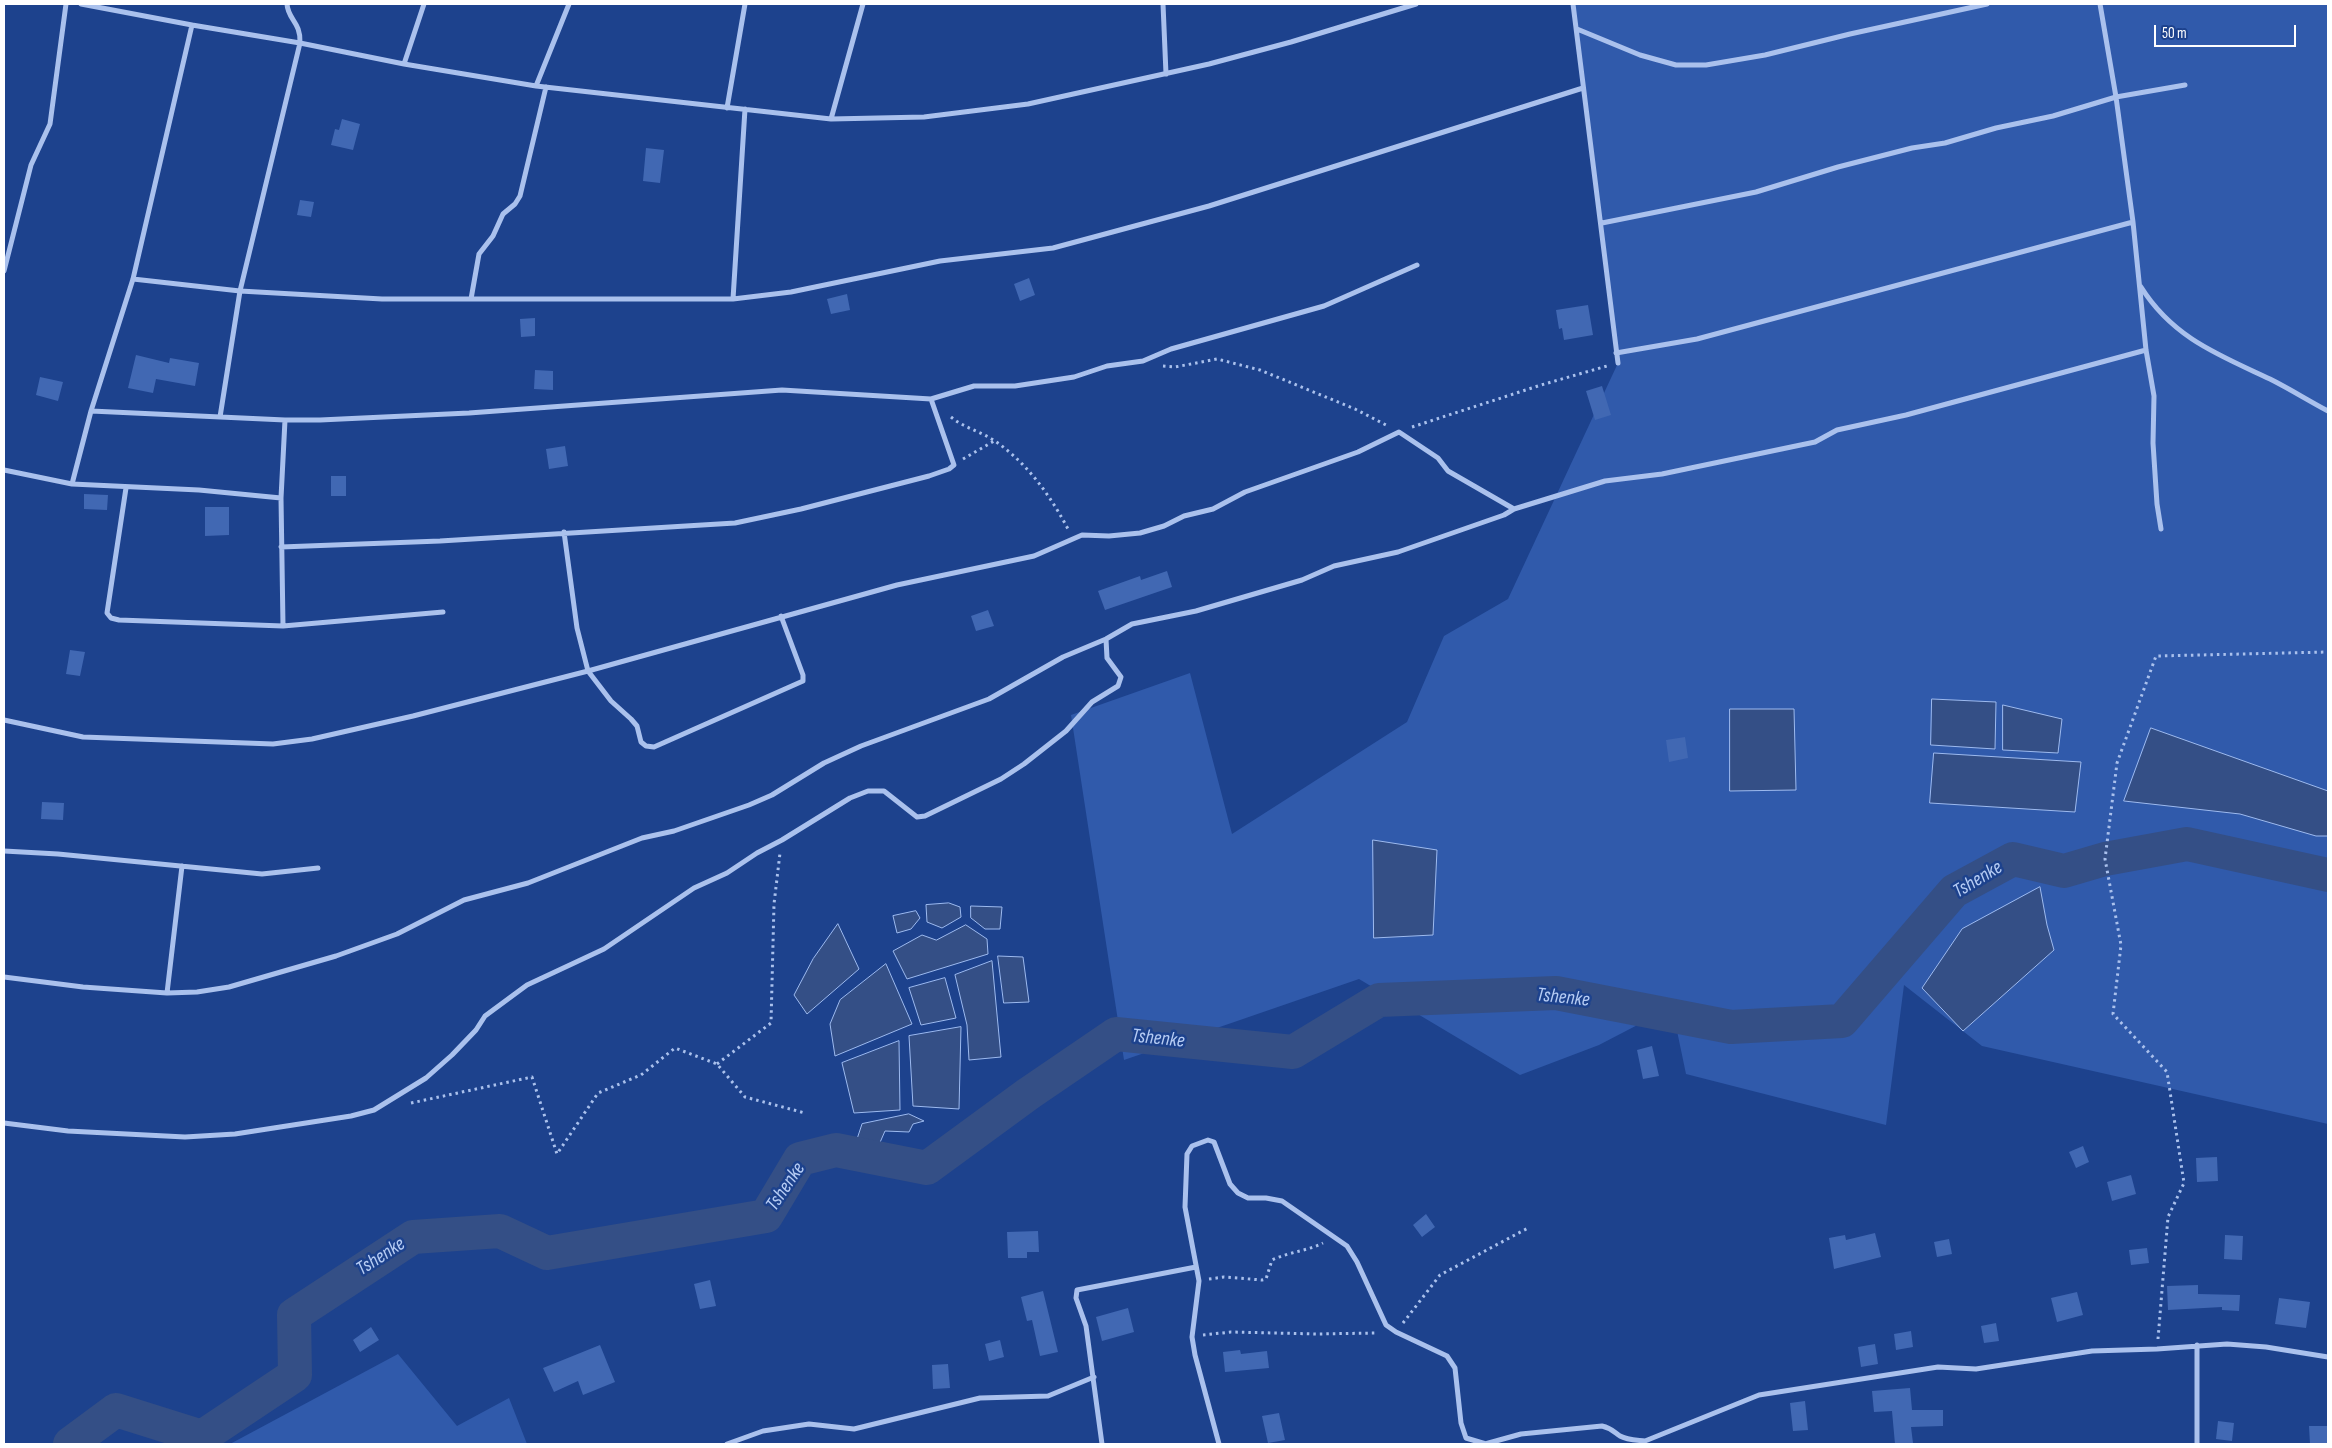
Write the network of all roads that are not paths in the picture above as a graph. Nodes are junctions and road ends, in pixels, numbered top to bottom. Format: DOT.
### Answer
graph roads {
  1 [pos="66,4"];
  2 [pos="81,4"];
  3 [pos="287,4"];
  4 [pos="424,4"];
  5 [pos="569,4"];
  6 [pos="746,4"];
  7 [pos="863,4"];
  8 [pos="1164,4"];
  9 [pos="1416,4"];
  10 [pos="1573,4"];
  11 [pos="1987,4"];
  12 [pos="2100,4"];
  13 [pos="192,26"];
  14 [pos="1577,29"];
  15 [pos="300,43"];
  16 [pos="404,64"];
  17 [pos="1166,74"];
  18 [pos="2184,85"];
  19 [pos="536,86"];
  20 [pos="546,87"];
  21 [pos="1583,88"];
  22 [pos="2116,97"];
  23 [pos="727,108"];
  24 [pos="745,109"];
  25 [pos="831,119"];
  26 [pos="2133,222"];
  27 [pos="1602,224"];
  28 [pos="1417,265"];
  29 [pos="4,271"];
  30 [pos="133,279"];
  31 [pos="2139,285"];
  32 [pos="240,291"];
  33 [pos="471,299"];
  34 [pos="733,299"];
  35 [pos="2146,350"];
  36 [pos="1616,353"];
  37 [pos="1618,363"];
  38 [pos="931,400"];
  39 [pos="90,411"];
  40 [pos="2328,411"];
  41 [pos="220,417"];
  42 [pos="285,420"];
  43 [pos="4,470"];
  44 [pos="72,484"];
  45 [pos="126,488"];
  46 [pos="281,498"];
  47 [pos="1514,509"];
  48 [pos="2161,528"];
  49 [pos="564,532"];
  50 [pos="281,547"];
  51 [pos="443,612"];
  52 [pos="781,616"];
  53 [pos="283,626"];
  54 [pos="1106,639"];
  55 [pos="588,671"];
  56 [pos="4,720"];
  57 [pos="4,851"];
  58 [pos="182,866"];
  59 [pos="318,868"];
  60 [pos="4,977"];
  61 [pos="167,994"];
  62 [pos="4,1123"];
  63 [pos="1196,1267"];
  64 [pos="2196,1346"];
  65 [pos="2328,1357"];
  66 [pos="1094,1377"];
  67 [pos="727,1444"];
  68 [pos="1102,1444"];
  69 [pos="1219,1444"];
  70 [pos="1486,1444"];
  71 [pos="2197,1444"];
  1 -- 29 [label="street"];
  2 -- 13 [label="street"];
  3 -- 15 [label="street"];
  4 -- 16 [label="street"];
  5 -- 19 [label="street"];
  6 -- 23 [label="street"];
  7 -- 25 [label="street"];
  8 -- 17 [label="street"];
  9 -- 17 [label="street"];
  10 -- 14 [label="street"];
  11 -- 14 [label="street"];
  12 -- 22 [label="street"];
  13 -- 15 [label="street"];
  13 -- 30 [label="street"];
  14 -- 21 [label="street"];
  15 -- 16 [label="street"];
  15 -- 32 [label="street"];
  16 -- 19 [label="street"];
  17 -- 25 [label="street"];
  18 -- 22 [label="street"];
  19 -- 20 [label="street"];
  20 -- 23 [label="street"];
  20 -- 33 [label="street"];
  21 -- 27 [label="street"];
  21 -- 34 [label="street"];
  22 -- 26 [label="street"];
  22 -- 27 [label="street"];
  23 -- 24 [label="street"];
  24 -- 25 [label="street"];
  24 -- 34 [label="street"];
  26 -- 31 [label="street"];
  26 -- 36 [label="street"];
  27 -- 36 [label="street"];
  28 -- 38 [label="street"];
  30 -- 32 [label="street"];
  30 -- 39 [label="street"];
  31 -- 35 [label="street"];
  31 -- 40 [label="street"];
  32 -- 33 [label="street"];
  32 -- 41 [label="street"];
  33 -- 34 [label="street"];
  35 -- 47 [label="street"];
  35 -- 48 [label="street"];
  36 -- 37 [label="street"];
  38 -- 42 [label="street"];
  38 -- 49 [label="street"];
  39 -- 41 [label="street"];
  39 -- 44 [label="street"];
  41 -- 42 [label="street"];
  42 -- 46 [label="street"];
  43 -- 44 [label="street"];
  44 -- 45 [label="street"];
  45 -- 46 [label="street"];
  45 -- 53 [label="street"];
  46 -- 50 [label="street"];
  47 -- 52 [label="street"];
  47 -- 54 [label="street"];
  49 -- 50 [label="street"];
  49 -- 55 [label="street"];
  50 -- 53 [label="street"];
  51 -- 53 [label="street"];
  52 -- 55 [label="street"];
  52 -- 55 [label="street"];
  54 -- 61 [label="street"];
  54 -- 62 [label="street"];
  55 -- 56 [label="street"];
  57 -- 58 [label="street"];
  58 -- 59 [label="street"];
  58 -- 61 [label="street"];
  60 -- 61 [label="street"];
  63 -- 66 [label="street"];
  63 -- 69 [label="street"];
  63 -- 70 [label="street"];
  64 -- 65 [label="street"];
  64 -- 70 [label="street"];
  64 -- 71 [label="street"];
  66 -- 67 [label="street"];
  66 -- 68 [label="street"];
}
